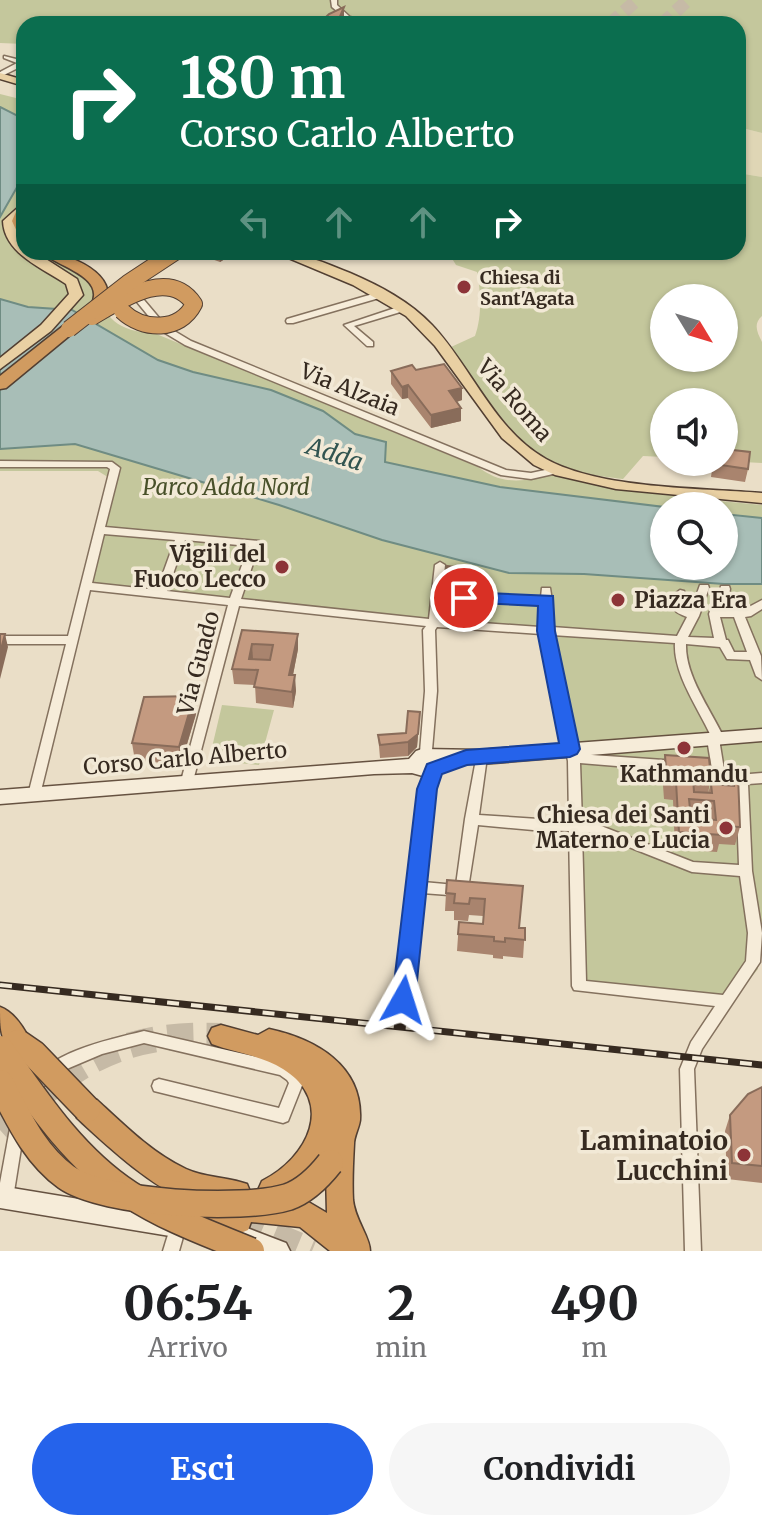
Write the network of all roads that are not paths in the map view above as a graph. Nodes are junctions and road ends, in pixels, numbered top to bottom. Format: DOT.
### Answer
graph roads {
  1 [pos="6,57"];
  2 [pos="16,61"];
  3 [pos="16,214"];
  4 [pos="16,243"];
  5 [pos="38,260"];
  6 [pos="61,260"];
  7 [pos="74,260"];
  8 [pos="163,260"];
  9 [pos="173,260"];
  10 [pos="300,260"];
  11 [pos="112,287"];
  12 [pos="383,294"];
  13 [pos="141,302"];
  14 [pos="404,308"];
  15 [pos="121,309"];
  16 [pos="92,317"];
  17 [pos="290,321"];
  18 [pos="69,329"];
  19 [pos="370,344"];
  20 [pos="0,365"];
  21 [pos="0,384"];
  22 [pos="0,392"];
  23 [pos="0,464"];
  24 [pos="559,470"];
  25 [pos="762,498"];
  26 [pos="101,530"];
  27 [pos="181,538"];
  28 [pos="440,565"];
  29 [pos="86,586"];
  30 [pos="161,593"];
  31 [pos="680,594"];
  32 [pos="437,597"];
  33 [pos="235,600"];
  34 [pos="762,604"];
  35 [pos="732,613"];
  36 [pos="694,616"];
  37 [pos="434,623"];
  38 [pos="546,631"];
  39 [pos="0,640"];
  40 [pos="71,640"];
  41 [pos="680,642"];
  42 [pos="721,643"];
  43 [pos="755,656"];
  44 [pos="762,676"];
  45 [pos="762,735"];
  46 [pos="714,738"];
  47 [pos="572,754"];
  48 [pos="614,756"];
  49 [pos="473,757"];
  50 [pos="427,764"];
  51 [pos="704,768"];
  52 [pos="762,778"];
  53 [pos="187,781"];
  54 [pos="742,781"];
  55 [pos="34,795"];
  56 [pos="0,797"];
  57 [pos="471,819"];
  58 [pos="577,825"];
  59 [pos="746,871"];
  60 [pos="416,887"];
  61 [pos="403,1000"];
  62 [pos="726,1001"];
  63 [pos="0,1018"];
  64 [pos="9,1046"];
  65 [pos="0,1083"];
  66 [pos="159,1086"];
  67 [pos="343,1136"];
  68 [pos="169,1179"];
  69 [pos="3,1197"];
  70 [pos="238,1220"];
  71 [pos="172,1236"];
  72 [pos="230,1251"];
  73 [pos="251,1251"];
  74 [pos="278,1251"];
  75 [pos="356,1251"];
  76 [pos="693,1251"];
  1 -- 2 [label="street"];
  3 -- 4 [label="main road"];
  5 -- 20 [label="main road"];
  6 -- 18 [label="highway, bridge"];
  7 -- 11 [label="highway"];
  8 -- 18 [label="highway, bridge"];
  9 -- 16 [label="highway, bridge"];
  10 -- 12 [label="main road, Via Roma"];
  12 -- 14 [label="main road, Via Roma"];
  12 -- 17 [label="street"];
  13 -- 24 [label="street, Via Alzaia"];
  14 -- 19 [label="street"];
  14 -- 24 [label="main road, Via Roma"];
  15 -- 16 [label="highway, bridge"];
  16 -- 22 [label="highway, bridge"];
  18 -- 21 [label="highway"];
  23 -- 26 [label="street"];
  24 -- 25 [label="main road, Via Roma"];
  26 -- 27 [label="street"];
  26 -- 29 [label="street"];
  27 -- 30 [label="street"];
  27 -- 33 [label="street, Via Guado"];
  28 -- 32 [label="street"];
  29 -- 30 [label="street"];
  29 -- 40 [label="street"];
  30 -- 33 [label="street"];
  31 -- 36 [label="street"];
  32 -- 37 [label="street"];
  32 -- 38 [label="street"];
  33 -- 37 [label="street"];
  33 -- 53 [label="street, Via Guado"];
  34 -- 35 [label="street"];
  35 -- 36 [label="street"];
  35 -- 42 [label="street"];
  35 -- 43 [label="street"];
  36 -- 41 [label="street"];
  37 -- 38 [label="street"];
  37 -- 50 [label="street"];
  38 -- 41 [label="street"];
  38 -- 47 [label="street"];
  39 -- 40 [label="street"];
  40 -- 55 [label="street"];
  41 -- 42 [label="street"];
  41 -- 46 [label="street"];
  42 -- 43 [label="street"];
  43 -- 44 [label="street"];
  45 -- 46 [label="main road, Corso Carlo Alberto"];
  46 -- 48 [label="main road, Corso Carlo Alberto"];
  46 -- 51 [label="street"];
  47 -- 48 [label="main road, Corso Carlo Alberto"];
  47 -- 49 [label="main road, Corso Carlo Alberto"];
  47 -- 58 [label="street"];
  48 -- 51 [label="street"];
  49 -- 50 [label="main road, Corso Carlo Alberto"];
  49 -- 57 [label="street"];
  50 -- 53 [label="main road, Corso Carlo Alberto"];
  50 -- 60 [label="street"];
  51 -- 54 [label="street"];
  52 -- 54 [label="street"];
  53 -- 55 [label="main road, Corso Carlo Alberto"];
  54 -- 59 [label="street"];
  55 -- 56 [label="main road, Corso Carlo Alberto"];
  57 -- 58 [label="street"];
  57 -- 60 [label="street"];
  58 -- 59 [label="street"];
  58 -- 62 [label="street"];
  59 -- 62 [label="street"];
  60 -- 61 [label="street"];
  62 -- 76 [label="street"];
  63 -- 64 [label="highway"];
  64 -- 68 [label="highway"];
  64 -- 73 [label="highway, bridge"];
  65 -- 67 [label="highway, bridge"];
  66 -- 69 [label="street"];
  67 -- 68 [label="highway"];
  67 -- 75 [label="highway"];
  68 -- 70 [label="highway"];
  68 -- 75 [label="highway"];
  69 -- 71 [label="main road"];
  71 -- 72 [label="main road"];
  71 -- 74 [label="main road"];
}
